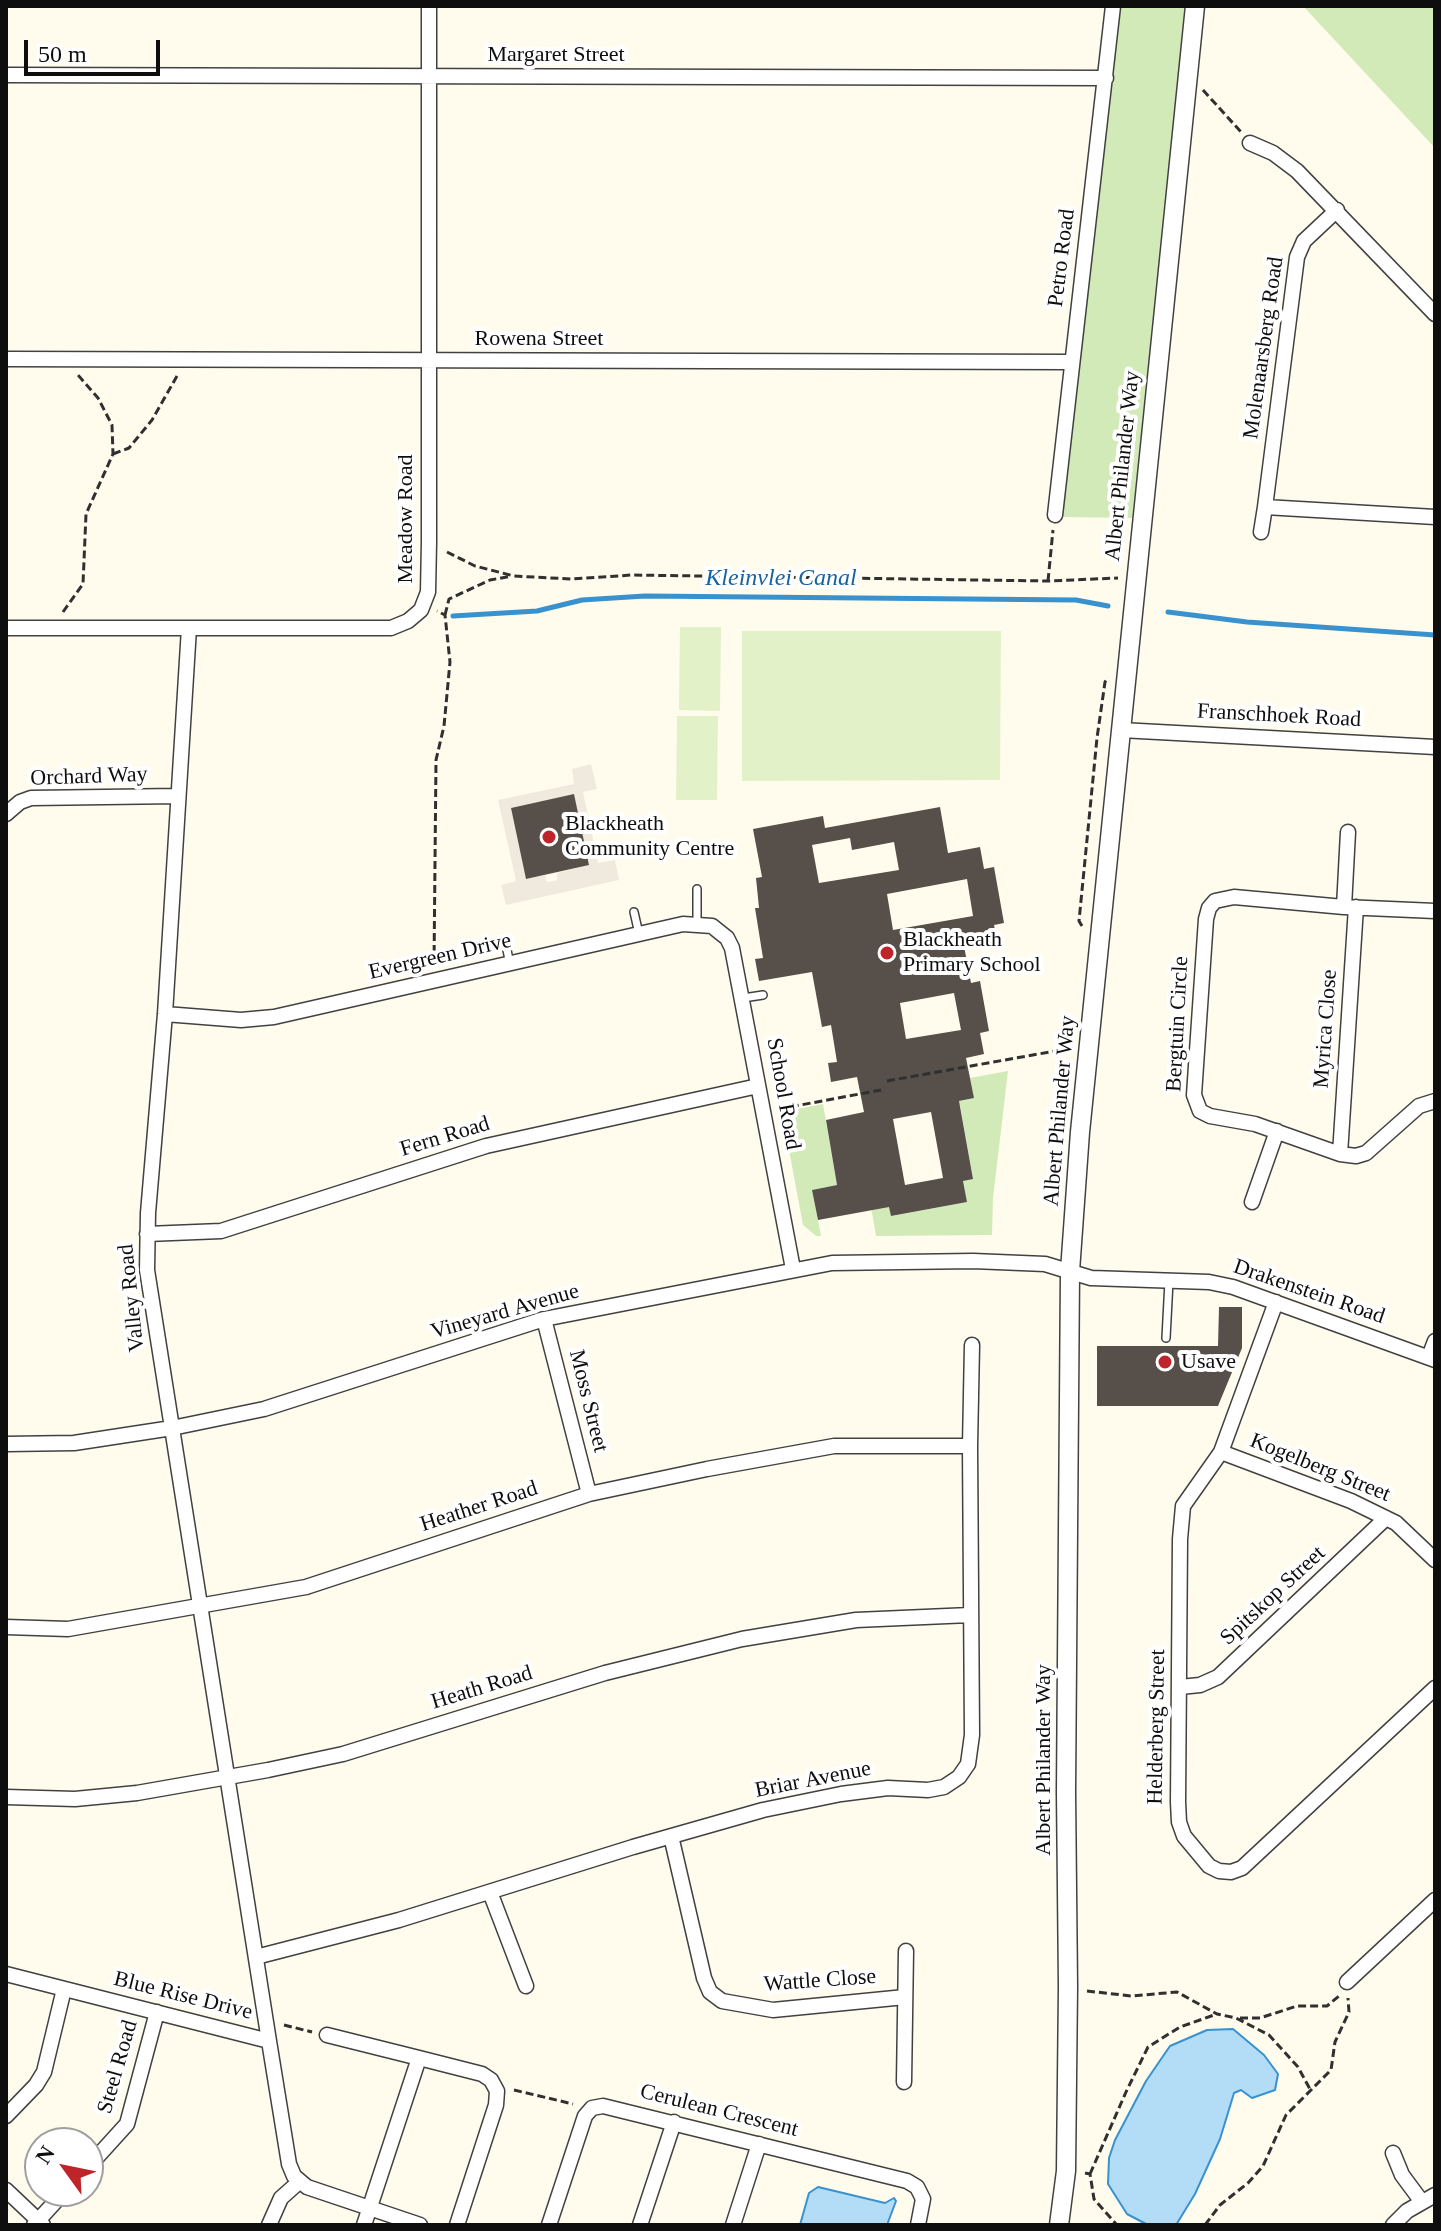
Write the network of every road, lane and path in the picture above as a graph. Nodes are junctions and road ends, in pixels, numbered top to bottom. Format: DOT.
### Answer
graph roads {
  1 [pos="429,6"];
  2 [pos="1113,6"];
  3 [pos="1195,6"];
  4 [pos="6,75"];
  5 [pos="428,77"];
  6 [pos="1106,78"];
  7 [pos="1200,88"];
  8 [pos="1250,143"];
  9 [pos="1337,210"];
  10 [pos="1435,314"];
  11 [pos="6,359"];
  12 [pos="74,360"];
  13 [pos="181,360"];
  14 [pos="427,361"];
  15 [pos="1071,362"];
  16 [pos="113,454"];
  17 [pos="1265,507"];
  18 [pos="1055,515"];
  19 [pos="1435,517"];
  20 [pos="1261,532"];
  21 [pos="429,542"];
  22 [pos="514,576"];
  23 [pos="1048,581"];
  24 [pos="1128,584"];
  25 [pos="425,605"];
  26 [pos="445,615"];
  27 [pos="6,628"];
  28 [pos="51,628"];
  29 [pos="189,628"];
  30 [pos="1121,730"];
  31 [pos="1435,747"];
  32 [pos="178,796"];
  33 [pos="6,814"];
  34 [pos="1348,832"];
  35 [pos="697,889"];
  36 [pos="1350,907"];
  37 [pos="1435,911"];
  38 [pos="634,912"];
  39 [pos="697,923"];
  40 [pos="639,935"];
  41 [pos="505,941"];
  42 [pos="510,964"];
  43 [pos="436,981"];
  44 [pos="763,995"];
  45 [pos="743,998"];
  46 [pos="165,1014"];
  47 [pos="1072,1048"];
  48 [pos="887,1081"];
  49 [pos="758,1086"];
  50 [pos="881,1090"];
  51 [pos="1435,1101"];
  52 [pos="763,1112"];
  53 [pos="1277,1131"];
  54 [pos="1340,1154"];
  55 [pos="1252,1202"];
  56 [pos="147,1234"];
  57 [pos="793,1269"];
  58 [pos="1070,1271"];
  59 [pos="1169,1281"];
  60 [pos="1276,1302"];
  61 [pos="544,1319"];
  62 [pos="1166,1338"];
  63 [pos="1435,1341"];
  64 [pos="972,1345"];
  65 [pos="1432,1358"];
  66 [pos="172,1428"];
  67 [pos="6,1444"];
  68 [pos="970,1446"];
  69 [pos="1221,1452"];
  70 [pos="589,1494"];
  71 [pos="1386,1518"];
  72 [pos="1435,1560"];
  73 [pos="201,1605"];
  74 [pos="970,1615"];
  75 [pos="6,1627"];
  76 [pos="1180,1687"];
  77 [pos="1435,1688"];
  78 [pos="228,1777"];
  79 [pos="6,1797"];
  80 [pos="671,1836"];
  81 [pos="490,1892"];
  82 [pos="1435,1900"];
  83 [pos="906,1951"];
  84 [pos="256,1957"];
  85 [pos="6,1974"];
  86 [pos="1347,1982"];
  87 [pos="526,1986"];
  88 [pos="64,1989"];
  89 [pos="1082,1990"];
  90 [pos="905,1997"];
  91 [pos="157,2012"];
  92 [pos="1217,2014"];
  93 [pos="1236,2018"];
  94 [pos="276,2024"];
  95 [pos="327,2035"];
  96 [pos="269,2041"];
  97 [pos="419,2058"];
  98 [pos="904,2082"];
  99 [pos="495,2085"];
  100 [pos="1311,2091"];
  101 [pos="592,2108"];
  102 [pos="6,2116"];
  103 [pos="674,2122"];
  104 [pos="759,2144"];
  105 [pos="104,2150"];
  106 [pos="1393,2153"];
  107 [pos="299,2182"];
  108 [pos="6,2190"];
  109 [pos="1429,2198"];
  110 [pos="52,2207"];
  111 [pos="370,2208"];
  112 [pos="38,2223"];
  113 [pos="269,2225"];
  114 [pos="364,2225"];
  115 [pos="420,2225"];
  116 [pos="457,2225"];
  117 [pos="549,2225"];
  118 [pos="640,2225"];
  119 [pos="733,2225"];
  120 [pos="918,2225"];
  121 [pos="1059,2225"];
  122 [pos="1117,2225"];
  123 [pos="1205,2225"];
  124 [pos="1393,2225"];
  1 -- 5 [label="street, Meadow Road"];
  2 -- 6 [label="street, Petro Road"];
  3 -- 24 [label="street, Albert Philander Way"];
  4 -- 5 [label="street, Margaret Street"];
  5 -- 6 [label="street, Margaret Street"];
  5 -- 14 [label="street, Meadow Road"];
  6 -- 15 [label="street, Petro Road"];
  7 -- 8 [label="path"];
  8 -- 9 [label="street"];
  9 -- 10 [label="street"];
  9 -- 17 [label="street, Molenaarsberg Road"];
  11 -- 12 [label="street, Rowena Street"];
  12 -- 13 [label="street, Rowena Street"];
  12 -- 16 [label="path"];
  13 -- 14 [label="street, Rowena Street"];
  13 -- 16 [label="path"];
  14 -- 15 [label="street, Rowena Street"];
  14 -- 21 [label="street, Meadow Road"];
  15 -- 18 [label="street, Petro Road"];
  16 -- 28 [label="path"];
  17 -- 19 [label="street"];
  17 -- 20 [label="street, Molenaarsberg Road"];
  18 -- 23 [label="path"];
  21 -- 22 [label="path"];
  21 -- 25 [label="street, Meadow Road"];
  22 -- 23 [label="path"];
  22 -- 26 [label="path"];
  23 -- 24 [label="path"];
  24 -- 30 [label="street, Albert Philander Way"];
  25 -- 26 [label="path"];
  25 -- 29 [label="street, Meadow Road"];
  26 -- 43 [label="path"];
  27 -- 28 [label="street, Meadow Road"];
  28 -- 29 [label="street, Meadow Road"];
  29 -- 32 [label="street, Valley Road"];
  30 -- 31 [label="street, Franschhoek Road"];
  30 -- 58 [label="street, Albert Philander Way"];
  32 -- 33 [label="street, Orchard Way"];
  32 -- 46 [label="street, Valley Road"];
  34 -- 36 [label="street, Myrica Close"];
  35 -- 39 [label="lane"];
  36 -- 37 [label="street, Bergtuin Circle"];
  36 -- 53 [label="street, Bergtuin Circle"];
  36 -- 54 [label="street, Myrica Close"];
  38 -- 40 [label="lane"];
  39 -- 40 [label="street, Evergreen Drive"];
  39 -- 45 [label="street, School Road"];
  40 -- 42 [label="street, Evergreen Drive"];
  41 -- 42 [label="lane"];
  42 -- 43 [label="street, Evergreen Drive"];
  43 -- 46 [label="street, Evergreen Drive"];
  44 -- 45 [label="lane"];
  45 -- 49 [label="street, School Road"];
  46 -- 56 [label="street, Valley Road"];
  47 -- 48 [label="path"];
  49 -- 52 [label="street, School Road"];
  49 -- 56 [label="street, Fern Road"];
  50 -- 52 [label="path"];
  51 -- 54 [label="street"];
  52 -- 57 [label="street, School Road"];
  53 -- 54 [label="street, Bergtuin Circle"];
  53 -- 55 [label="street"];
  56 -- 66 [label="street, Valley Road"];
  57 -- 58 [label="street, Vineyard Avenue"];
  57 -- 61 [label="street, Vineyard Avenue"];
  58 -- 59 [label="street, Drakenstein Road"];
  58 -- 121 [label="street, Albert Philander Way"];
  59 -- 60 [label="street, Drakenstein Road"];
  59 -- 62 [label="lane"];
  60 -- 65 [label="street, Drakenstein Road"];
  60 -- 69 [label="street, Helderberg Street"];
  61 -- 66 [label="street, Vineyard Avenue"];
  61 -- 70 [label="street, Moss Street"];
  63 -- 65 [label="street"];
  64 -- 68 [label="street, Briar Avenue"];
  66 -- 67 [label="street, Vineyard Avenue"];
  66 -- 73 [label="street, Valley Road"];
  68 -- 70 [label="street, Heather Road"];
  68 -- 74 [label="street, Briar Avenue"];
  69 -- 71 [label="street, Kogelberg Street"];
  69 -- 76 [label="street, Helderberg Street"];
  70 -- 73 [label="street, Heather Road"];
  71 -- 72 [label="street, Kogelberg Street"];
  71 -- 76 [label="street, Spitskop Street"];
  73 -- 75 [label="street, Heather Road"];
  73 -- 78 [label="street, Valley Road"];
  74 -- 78 [label="street, Heath Road"];
  74 -- 80 [label="street, Briar Avenue"];
  76 -- 77 [label="street, Helderberg Street"];
  78 -- 79 [label="street, Heath Road"];
  78 -- 84 [label="street, Valley Road"];
  80 -- 81 [label="street, Briar Avenue"];
  80 -- 90 [label="street, Wattle Close"];
  81 -- 84 [label="street, Briar Avenue"];
  81 -- 87 [label="street"];
  82 -- 86 [label="street"];
  83 -- 90 [label="street, Wattle Close"];
  84 -- 96 [label="street, Valley Road"];
  85 -- 88 [label="street, Blue Rise Drive"];
  86 -- 93 [label="path"];
  86 -- 100 [label="path"];
  88 -- 91 [label="street, Blue Rise Drive"];
  88 -- 102 [label="street"];
  89 -- 92 [label="path"];
  90 -- 98 [label="street, Wattle Close"];
  91 -- 96 [label="street, Blue Rise Drive"];
  91 -- 105 [label="street, Steel Road"];
  92 -- 93 [label="path"];
  92 -- 122 [label="path"];
  93 -- 100 [label="path"];
  94 -- 95 [label="path"];
  95 -- 97 [label="street"];
  96 -- 107 [label="street, Blue Rise Drive"];
  97 -- 99 [label="street"];
  97 -- 111 [label="street"];
  99 -- 101 [label="path"];
  99 -- 116 [label="street"];
  100 -- 123 [label="path"];
  101 -- 103 [label="street, Cerulean Crescent"];
  101 -- 117 [label="street"];
  103 -- 104 [label="street, Cerulean Crescent"];
  103 -- 118 [label="street"];
  104 -- 119 [label="street"];
  104 -- 120 [label="street, Cerulean Crescent"];
  106 -- 109 [label="street"];
  107 -- 111 [label="street"];
  107 -- 113 [label="street"];
  108 -- 112 [label="street"];
  109 -- 124 [label="street"];
  110 -- 112 [label="street"];
  111 -- 114 [label="street"];
  111 -- 115 [label="street"];
}
